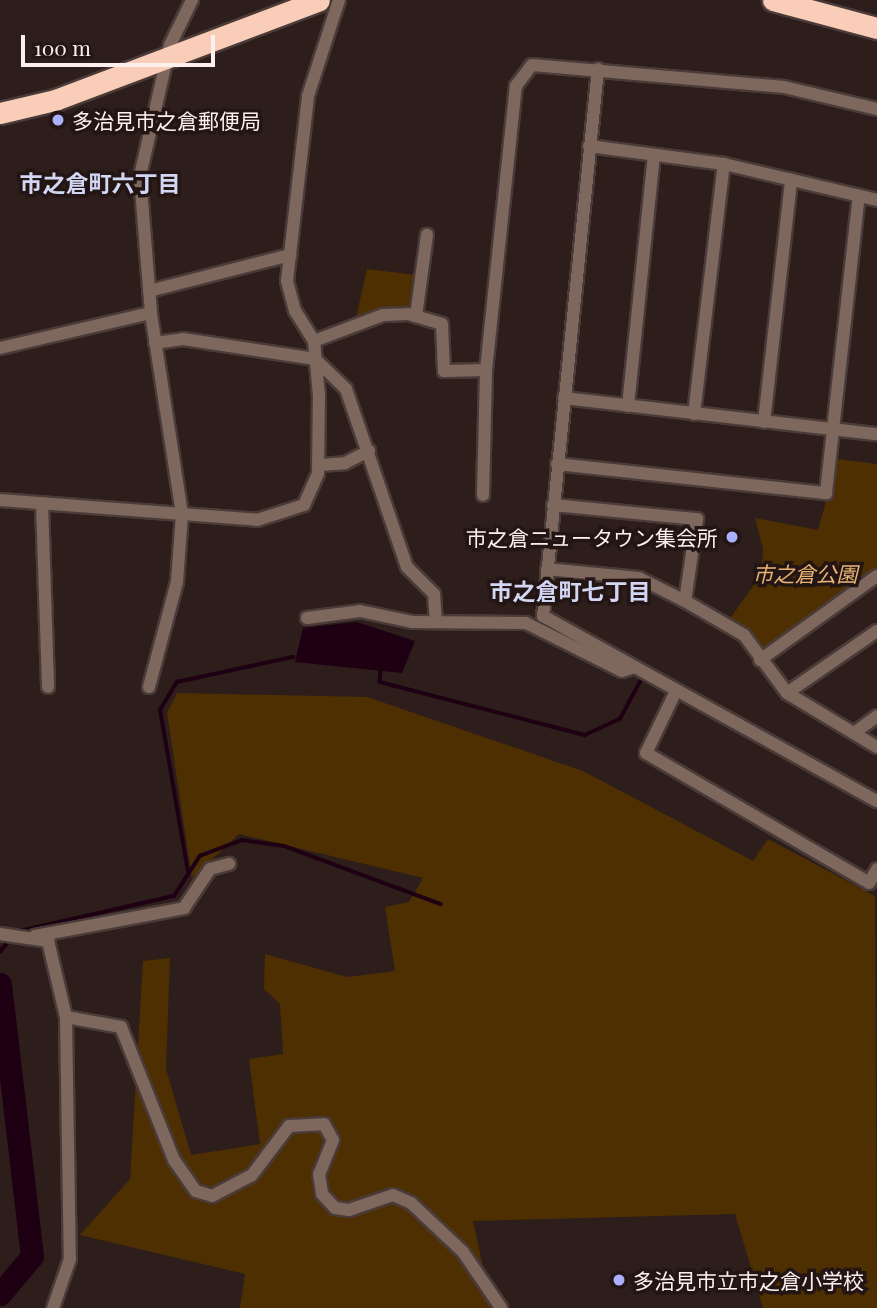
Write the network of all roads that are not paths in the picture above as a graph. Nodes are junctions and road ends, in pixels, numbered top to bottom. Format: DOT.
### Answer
graph roads {
  1 [pos="192,0"];
  2 [pos="319,0"];
  3 [pos="339,0"];
  4 [pos="773,0"];
  5 [pos="877,28"];
  6 [pos="170,58"];
  7 [pos="598,69"];
  8 [pos="877,109"];
  9 [pos="0,114"];
  10 [pos="589,146"];
  11 [pos="654,156"];
  12 [pos="724,164"];
  13 [pos="790,180"];
  14 [pos="859,196"];
  15 [pos="877,200"];
  16 [pos="427,235"];
  17 [pos="290,256"];
  18 [pos="149,291"];
  19 [pos="150,313"];
  20 [pos="416,316"];
  21 [pos="314,341"];
  22 [pos="155,343"];
  23 [pos="0,348"];
  24 [pos="315,359"];
  25 [pos="486,370"];
  26 [pos="564,398"];
  27 [pos="628,406"];
  28 [pos="694,414"];
  29 [pos="764,422"];
  30 [pos="835,430"];
  31 [pos="877,435"];
  32 [pos="369,451"];
  33 [pos="557,464"];
  34 [pos="319,465"];
  35 [pos="483,495"];
  36 [pos="0,500"];
  37 [pos="43,504"];
  38 [pos="553,505"];
  39 [pos="182,514"];
  40 [pos="547,569"];
  41 [pos="877,576"];
  42 [pos="685,601"];
  43 [pos="307,618"];
  44 [pos="436,622"];
  45 [pos="877,631"];
  46 [pos="760,660"];
  47 [pos="634,667"];
  48 [pos="48,687"];
  49 [pos="149,687"];
  50 [pos="676,691"];
  51 [pos="787,694"];
  52 [pos="877,716"];
  53 [pos="854,733"];
  54 [pos="877,747"];
  55 [pos="877,801"];
  56 [pos="229,864"];
  57 [pos="877,869"];
  58 [pos="0,934"];
  59 [pos="35,936"];
  60 [pos="66,1017"];
  61 [pos="53,1308"];
  62 [pos="501,1308"];
  1 -- 6 [label="street"];
  2 -- 6 [label="highway"];
  3 -- 17 [label="street"];
  4 -- 5 [label="highway"];
  6 -- 9 [label="highway"];
  6 -- 18 [label="street"];
  7 -- 8 [label="street"];
  7 -- 10 [label="street"];
  7 -- 25 [label="street"];
  10 -- 11 [label="street"];
  10 -- 26 [label="street"];
  11 -- 12 [label="street"];
  11 -- 27 [label="street"];
  12 -- 13 [label="street"];
  12 -- 28 [label="street"];
  13 -- 14 [label="street"];
  13 -- 29 [label="street"];
  14 -- 15 [label="street"];
  14 -- 30 [label="street"];
  16 -- 20 [label="street"];
  17 -- 18 [label="street"];
  17 -- 21 [label="street"];
  18 -- 19 [label="street"];
  19 -- 22 [label="street"];
  19 -- 23 [label="street"];
  20 -- 21 [label="street"];
  20 -- 25 [label="street"];
  21 -- 24 [label="street"];
  22 -- 24 [label="street"];
  22 -- 39 [label="street"];
  24 -- 32 [label="street"];
  24 -- 34 [label="street"];
  25 -- 35 [label="street"];
  26 -- 27 [label="street"];
  26 -- 33 [label="street"];
  27 -- 28 [label="street"];
  28 -- 29 [label="street"];
  29 -- 30 [label="street"];
  30 -- 31 [label="street"];
  30 -- 33 [label="street"];
  32 -- 34 [label="street"];
  32 -- 44 [label="street"];
  33 -- 38 [label="street"];
  34 -- 39 [label="street"];
  36 -- 37 [label="street"];
  37 -- 39 [label="street"];
  37 -- 48 [label="street"];
  38 -- 40 [label="street"];
  38 -- 42 [label="street"];
  39 -- 49 [label="street"];
  40 -- 42 [label="street"];
  40 -- 47 [label="street"];
  41 -- 46 [label="street"];
  42 -- 46 [label="street"];
  43 -- 44 [label="street"];
  44 -- 47 [label="street"];
  45 -- 51 [label="street"];
  46 -- 51 [label="street"];
  47 -- 50 [label="street"];
  50 -- 55 [label="street"];
  50 -- 57 [label="street"];
  51 -- 53 [label="street"];
  52 -- 53 [label="street"];
  53 -- 54 [label="street"];
  56 -- 59 [label="street"];
  58 -- 59 [label="street"];
  59 -- 60 [label="street"];
  60 -- 61 [label="street"];
  60 -- 62 [label="street"];
}
